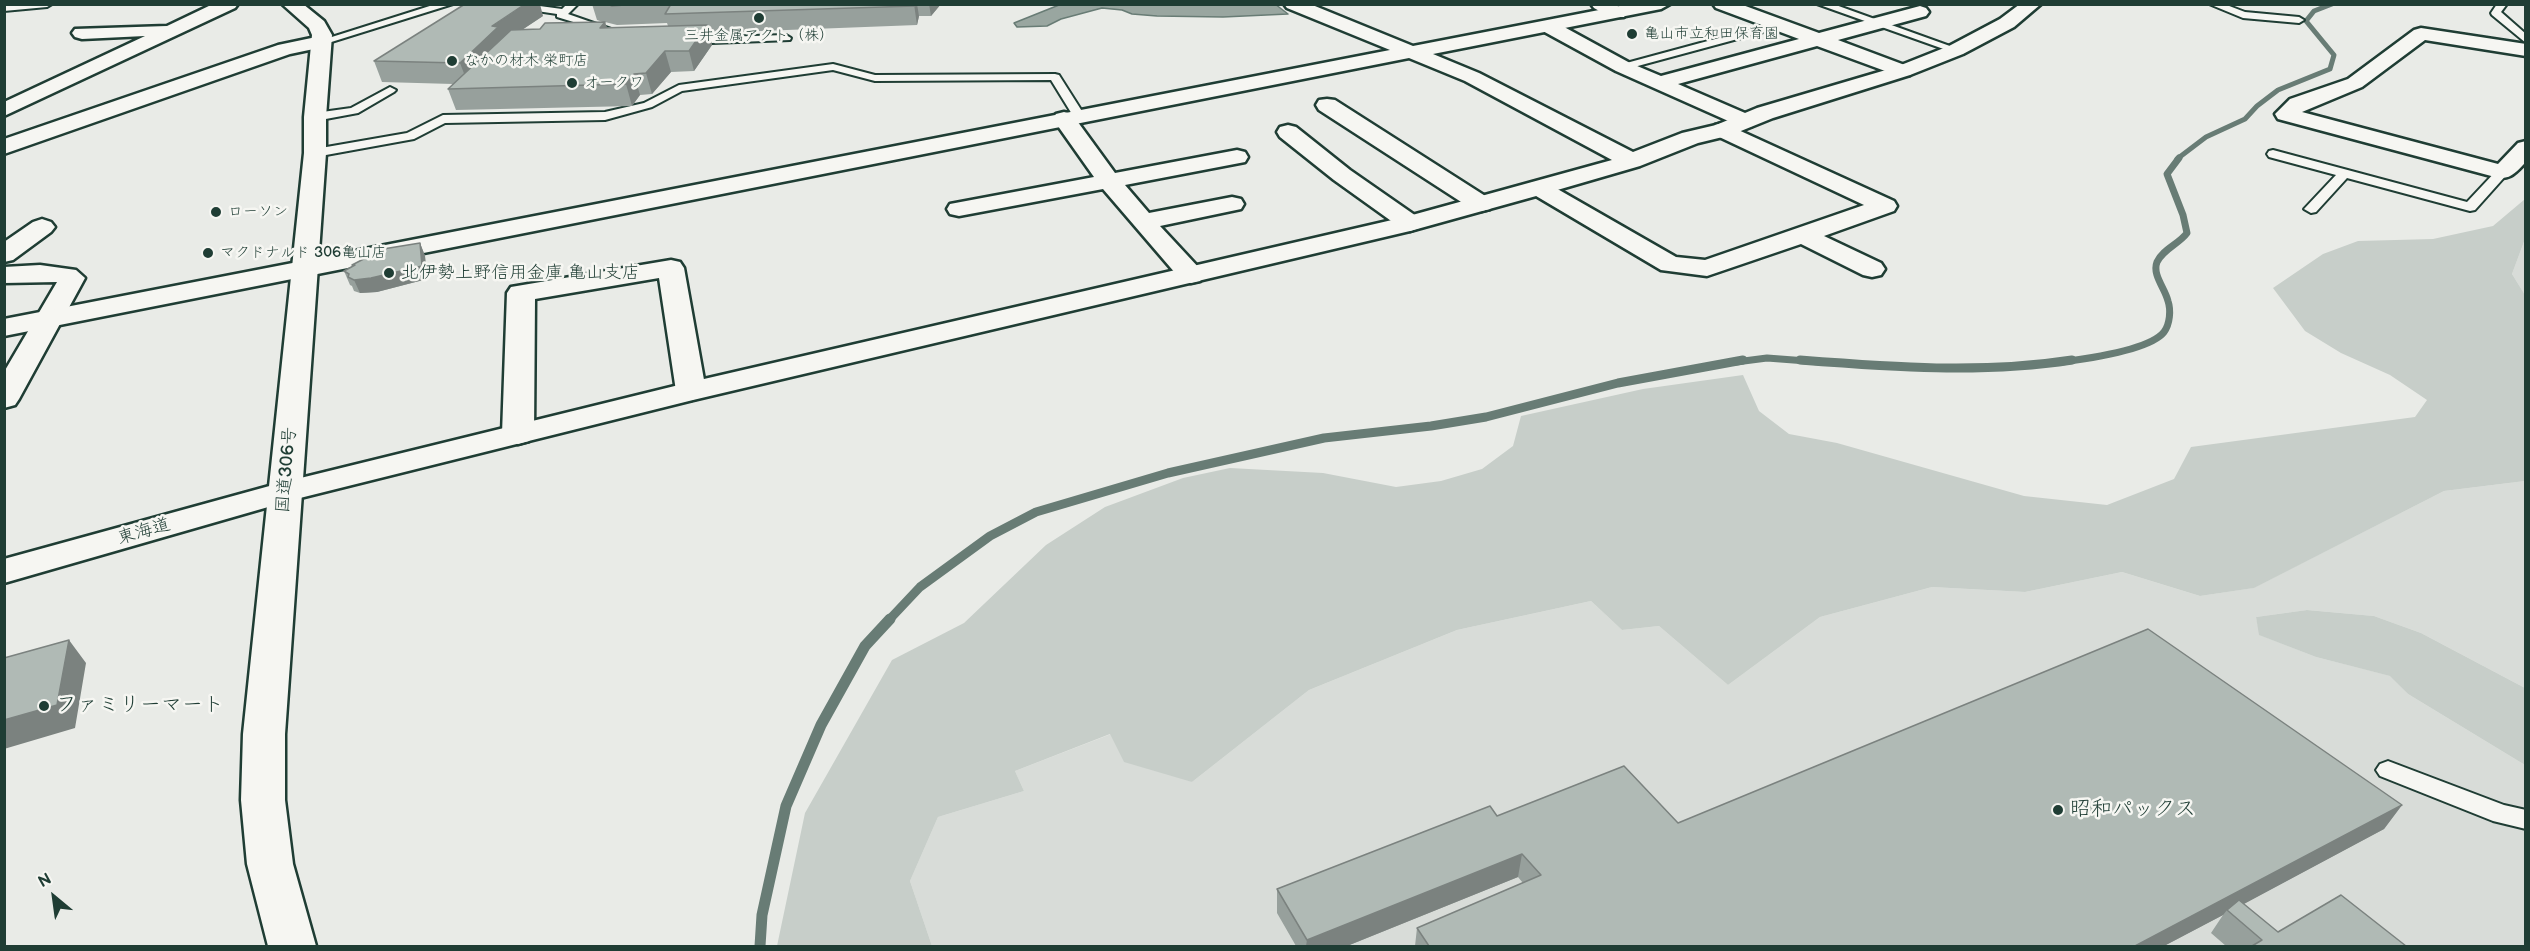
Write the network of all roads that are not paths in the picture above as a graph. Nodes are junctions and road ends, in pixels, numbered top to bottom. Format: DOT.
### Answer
graph roads {
  1 [pos="47,4"];
  2 [pos="229,4"];
  3 [pos="291,4"];
  4 [pos="448,4"];
  5 [pos="495,4"];
  6 [pos="573,4"];
  7 [pos="1293,4"];
  8 [pos="1661,4"];
  9 [pos="1722,4"];
  10 [pos="1822,4"];
  11 [pos="2032,4"];
  12 [pos="2214,4"];
  13 [pos="2502,4"];
  14 [pos="4,8"];
  15 [pos="1608,9"];
  16 [pos="564,12"];
  17 [pos="1920,12"];
  18 [pos="2299,20"];
  19 [pos="1876,24"];
  20 [pos="1778,25"];
  21 [pos="1548,26"];
  22 [pos="175,29"];
  23 [pos="619,30"];
  24 [pos="82,33"];
  25 [pos="786,38"];
  26 [pos="1818,39"];
  27 [pos="2526,40"];
  28 [pos="680,41"];
  29 [pos="321,42"];
  30 [pos="1956,50"];
  31 [pos="2526,50"];
  32 [pos="1410,53"];
  33 [pos="1623,66"];
  34 [pos="1903,71"];
  35 [pos="1659,84"];
  36 [pos="390,90"];
  37 [pos="1327,105"];
  38 [pos="4,110"];
  39 [pos="315,117"];
  40 [pos="1071,117"];
  41 [pos="1733,125"];
  42 [pos="1288,132"];
  43 [pos="4,147"];
  44 [pos="2526,148"];
  45 [pos="315,153"];
  46 [pos="2273,154"];
  47 [pos="1237,157"];
  48 [pos="1632,161"];
  49 [pos="2503,172"];
  50 [pos="2345,173"];
  51 [pos="1112,182"];
  52 [pos="1539,188"];
  53 [pos="1232,204"];
  54 [pos="1481,204"];
  55 [pos="958,209"];
  56 [pos="2311,209"];
  57 [pos="1143,222"];
  58 [pos="1410,223"];
  59 [pos="42,227"];
  60 [pos="1803,235"];
  61 [pos="4,254"];
  62 [pos="305,267"];
  63 [pos="1872,269"];
  64 [pos="4,275"];
  65 [pos="1191,275"];
  66 [pos="48,319"];
  67 [pos="4,328"];
  68 [pos="691,391"];
  69 [pos="4,399"];
  70 [pos="518,434"];
  71 [pos="284,492"];
  72 [pos="4,571"];
  73 [pos="2388,770"];
  74 [pos="2526,820"];
  75 [pos="292,946"];
  1 -- 14 [label="lane"];
  2 -- 22 [label="main road"];
  3 -- 29 [label="main road"];
  4 -- 29 [label="lane"];
  5 -- 16 [label="lane"];
  6 -- 16 [label="lane"];
  7 -- 32 [label="main road"];
  8 -- 15 [label="main road"];
  9 -- 20 [label="main road"];
  10 -- 19 [label="lane"];
  11 -- 30 [label="main road, 東海道"];
  12 -- 18 [label="lane"];
  13 -- 27 [label="lane"];
  15 -- 21 [label="main road"];
  16 -- 23 [label="lane"];
  17 -- 19 [label="main road"];
  19 -- 26 [label="main road"];
  19 -- 30 [label="lane"];
  20 -- 26 [label="main road"];
  20 -- 33 [label="lane"];
  21 -- 32 [label="main road"];
  21 -- 33 [label="main road"];
  22 -- 24 [label="main road"];
  22 -- 38 [label="main road"];
  25 -- 28 [label="lane"];
  26 -- 34 [label="main road"];
  26 -- 35 [label="main road"];
  29 -- 39 [label="main road, 国道306号"];
  29 -- 43 [label="main road"];
  30 -- 34 [label="main road, 東海道"];
  31 -- 49 [label="main road"];
  32 -- 40 [label="main road"];
  32 -- 48 [label="main road"];
  33 -- 35 [label="main road"];
  34 -- 41 [label="main road, 東海道"];
  35 -- 41 [label="main road"];
  36 -- 39 [label="lane"];
  37 -- 54 [label="main road"];
  39 -- 45 [label="main road, 国道306号"];
  40 -- 45 [label="lane"];
  40 -- 51 [label="main road"];
  40 -- 62 [label="main road"];
  41 -- 48 [label="main road, 東海道"];
  41 -- 60 [label="main road"];
  42 -- 58 [label="main road"];
  44 -- 49 [label="main road"];
  45 -- 62 [label="main road, 国道306号"];
  46 -- 50 [label="lane"];
  47 -- 51 [label="main road"];
  48 -- 52 [label="main road, 東海道"];
  49 -- 50 [label="lane"];
  50 -- 56 [label="lane"];
  51 -- 55 [label="main road"];
  51 -- 57 [label="main road"];
  52 -- 54 [label="main road, 東海道"];
  52 -- 60 [label="main road"];
  53 -- 57 [label="main road"];
  54 -- 58 [label="main road, 東海道"];
  57 -- 65 [label="main road"];
  58 -- 65 [label="main road, 東海道"];
  59 -- 61 [label="main road"];
  60 -- 63 [label="main road"];
  62 -- 66 [label="main road"];
  62 -- 71 [label="main road, 国道306号"];
  64 -- 66 [label="main road"];
  65 -- 68 [label="main road, 東海道"];
  66 -- 67 [label="main road"];
  66 -- 69 [label="main road"];
  68 -- 70 [label="main road, 東海道"];
  68 -- 70 [label="main road"];
  70 -- 71 [label="main road, 東海道"];
  71 -- 72 [label="main road, 東海道"];
  71 -- 75 [label="main road, 国道306号"];
  73 -- 74 [label="lane"];
}
